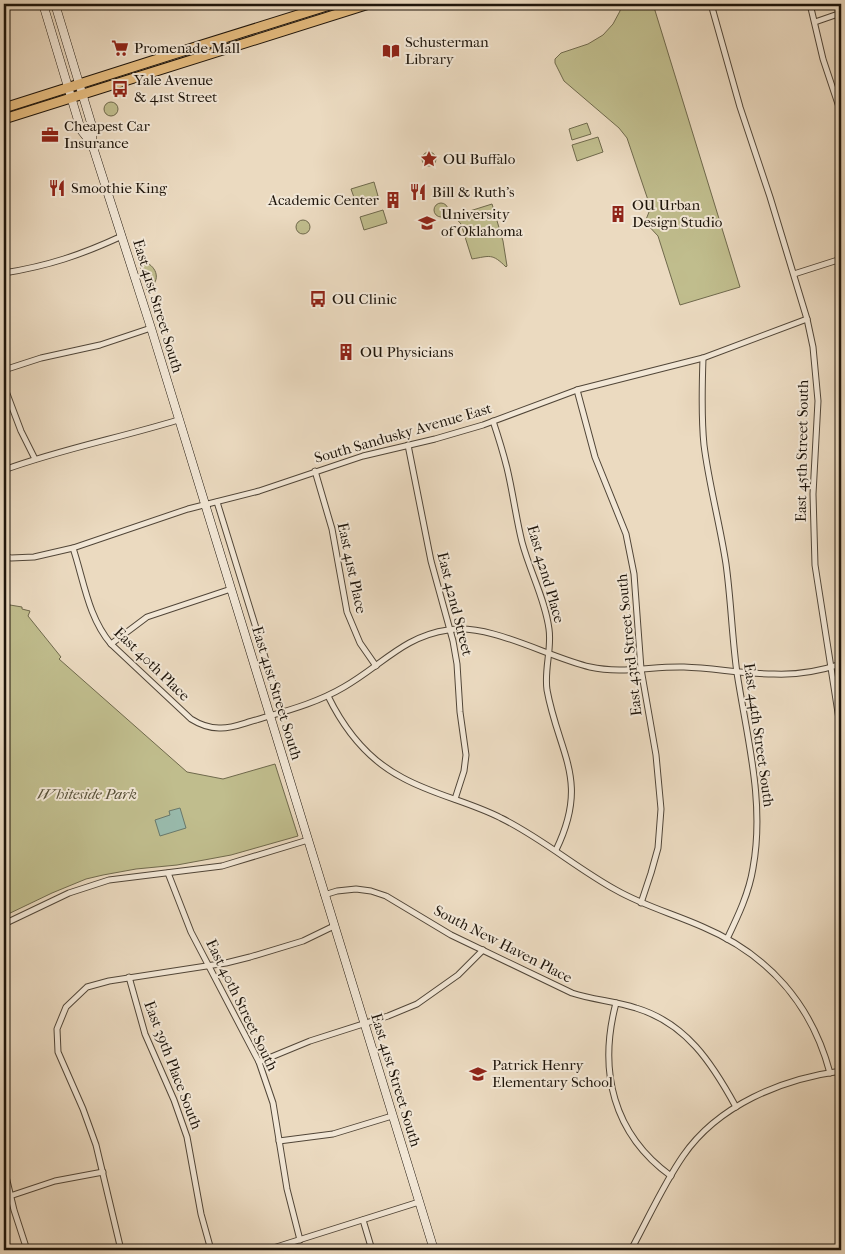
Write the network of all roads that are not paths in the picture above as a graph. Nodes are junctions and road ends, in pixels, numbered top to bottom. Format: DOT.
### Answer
graph roads {
  1 [pos="43,4"];
  2 [pos="55,4"];
  3 [pos="333,4"];
  4 [pos="369,4"];
  5 [pos="711,4"];
  6 [pos="810,4"];
  7 [pos="841,13"];
  8 [pos="815,22"];
  9 [pos="234,34"];
  10 [pos="223,49"];
  11 [pos="80,84"];
  12 [pos="68,88"];
  13 [pos="83,95"];
  14 [pos="71,98"];
  15 [pos="4,108"];
  16 [pos="841,112"];
  17 [pos="4,119"];
  18 [pos="92,144"];
  19 [pos="122,236"];
  20 [pos="841,259"];
  21 [pos="4,273"];
  22 [pos="794,274"];
  23 [pos="807,319"];
  24 [pos="150,328"];
  25 [pos="703,358"];
  26 [pos="4,370"];
  27 [pos="4,386"];
  28 [pos="577,390"];
  29 [pos="178,420"];
  30 [pos="493,421"];
  31 [pos="408,445"];
  32 [pos="35,459"];
  33 [pos="4,470"];
  34 [pos="315,471"];
  35 [pos="217,502"];
  36 [pos="204,505"];
  37 [pos="72,548"];
  38 [pos="4,556"];
  39 [pos="231,589"];
  40 [pos="450,629"];
  41 [pos="111,644"];
  42 [pos="548,654"];
  43 [pos="841,664"];
  44 [pos="376,666"];
  45 [pos="831,667"];
  46 [pos="641,669"];
  47 [pos="737,672"];
  48 [pos="328,696"];
  49 [pos="282,712"];
  50 [pos="269,716"];
  51 [pos="841,732"];
  52 [pos="455,799"];
  53 [pos="308,840"];
  54 [pos="556,850"];
  55 [pos="168,873"];
  56 [pos="324,894"];
  57 [pos="641,903"];
  58 [pos="4,924"];
  59 [pos="334,926"];
  60 [pos="727,939"];
  61 [pos="483,950"];
  62 [pos="209,965"];
  63 [pos="129,977"];
  64 [pos="616,1003"];
  65 [pos="365,1024"];
  66 [pos="259,1062"];
  67 [pos="841,1072"];
  68 [pos="830,1073"];
  69 [pos="736,1107"];
  70 [pos="392,1116"];
  71 [pos="279,1141"];
  72 [pos="4,1168"];
  73 [pos="103,1172"];
  74 [pos="671,1176"];
  75 [pos="10,1196"];
  76 [pos="419,1202"];
  77 [pos="363,1220"];
  78 [pos="300,1240"];
  79 [pos="278,1249"];
  80 [pos="27,1250"];
  81 [pos="121,1250"];
  82 [pos="211,1250"];
  83 [pos="267,1250"];
  84 [pos="372,1250"];
  85 [pos="434,1250"];
  86 [pos="631,1250"];
  1 -- 12 [label="main road, East 41st Street South"];
  2 -- 11 [label="main road, East 41st Street South"];
  3 -- 9 [label="main road"];
  4 -- 10 [label="main road"];
  5 -- 22 [label="street, East 45th Street South"];
  6 -- 8 [label="street"];
  7 -- 8 [label="street"];
  8 -- 16 [label="street"];
  9 -- 10 [label="main road"];
  9 -- 11 [label="main road"];
  10 -- 13 [label="main road"];
  11 -- 12 [label="main road"];
  11 -- 13 [label="main road, East 41st Street South"];
  12 -- 14 [label="main road, East 41st Street South"];
  12 -- 15 [label="main road"];
  13 -- 14 [label="main road"];
  13 -- 18 [label="main road, East 41st Street South"];
  14 -- 17 [label="main road"];
  14 -- 18 [label="main road, East 41st Street South"];
  18 -- 19 [label="main road, East 41st Street South"];
  19 -- 21 [label="street"];
  19 -- 24 [label="main road, East 41st Street South"];
  20 -- 22 [label="street"];
  22 -- 23 [label="street, East 45th Street South"];
  23 -- 25 [label="street, South Sandusky Avenue East"];
  23 -- 45 [label="street, East 45th Street South"];
  24 -- 26 [label="street"];
  24 -- 29 [label="main road, East 41st Street South"];
  25 -- 28 [label="street, South Sandusky Avenue East"];
  25 -- 47 [label="street, East 44th Street South"];
  27 -- 32 [label="street"];
  28 -- 30 [label="street, South Sandusky Avenue East"];
  28 -- 46 [label="street, East 43rd Street South"];
  29 -- 32 [label="street"];
  29 -- 36 [label="main road, East 41st Street South"];
  30 -- 31 [label="street, South Sandusky Avenue East"];
  30 -- 42 [label="street, East 42nd Place"];
  31 -- 34 [label="street, South Sandusky Avenue East"];
  31 -- 40 [label="street, East 42nd Street"];
  32 -- 33 [label="street"];
  34 -- 35 [label="street, South Sandusky Avenue East"];
  34 -- 44 [label="street, East 41st Place"];
  35 -- 36 [label="street, South Sandusky Avenue East"];
  35 -- 49 [label="street, East 41st Street South"];
  36 -- 37 [label="street, South Sandusky Avenue East"];
  36 -- 39 [label="main road, East 41st Street South"];
  37 -- 38 [label="street, South Sandusky Avenue East"];
  37 -- 41 [label="street, East 40th Place"];
  39 -- 41 [label="street"];
  39 -- 50 [label="main road, East 41st Street South"];
  40 -- 42 [label="street, East 40th Place"];
  40 -- 44 [label="street, East 40th Place"];
  40 -- 52 [label="street, East 42nd Street"];
  41 -- 50 [label="street, East 40th Place"];
  42 -- 46 [label="street, East 40th Place"];
  42 -- 54 [label="street, East 42nd Place"];
  43 -- 45 [label="street, East 40th Place"];
  44 -- 48 [label="street, East 40th Place"];
  45 -- 47 [label="street, East 40th Place"];
  45 -- 51 [label="street, East 45th Street South"];
  46 -- 47 [label="street, East 40th Place"];
  46 -- 57 [label="street, East 43rd Street South"];
  47 -- 60 [label="street, East 44th Street South"];
  48 -- 49 [label="street, East 40th Place"];
  48 -- 52 [label="street"];
  49 -- 50 [label="street, East 40th Place"];
  50 -- 53 [label="main road, East 41st Street South"];
  52 -- 54 [label="street"];
  53 -- 55 [label="street"];
  53 -- 56 [label="main road, East 41st Street South"];
  54 -- 57 [label="street"];
  55 -- 58 [label="street"];
  55 -- 62 [label="street, East 40th Street South"];
  56 -- 59 [label="main road, East 41st Street South"];
  56 -- 61 [label="street, South New Haven Place"];
  57 -- 60 [label="street"];
  59 -- 62 [label="street"];
  59 -- 65 [label="main road, East 41st Street South"];
  60 -- 68 [label="street"];
  61 -- 64 [label="street, South New Haven Place"];
  61 -- 65 [label="street"];
  62 -- 63 [label="street"];
  62 -- 66 [label="street, East 40th Street South"];
  63 -- 73 [label="street"];
  63 -- 82 [label="street, East 39th Place South"];
  64 -- 69 [label="street, South New Haven Place"];
  64 -- 74 [label="street"];
  65 -- 66 [label="street"];
  65 -- 70 [label="main road, East 41st Street South"];
  66 -- 71 [label="street, East 40th Street South"];
  67 -- 68 [label="street"];
  68 -- 69 [label="street"];
  69 -- 74 [label="street"];
  70 -- 71 [label="street"];
  70 -- 76 [label="main road, East 41st Street South"];
  71 -- 78 [label="street, East 40th Street South"];
  72 -- 75 [label="street"];
  73 -- 75 [label="street"];
  73 -- 81 [label="street"];
  74 -- 86 [label="street"];
  75 -- 80 [label="street"];
  76 -- 77 [label="street"];
  76 -- 85 [label="main road, East 41st Street South"];
  77 -- 78 [label="street"];
  77 -- 84 [label="street"];
  78 -- 79 [label="street"];
  79 -- 83 [label="street"];
}
